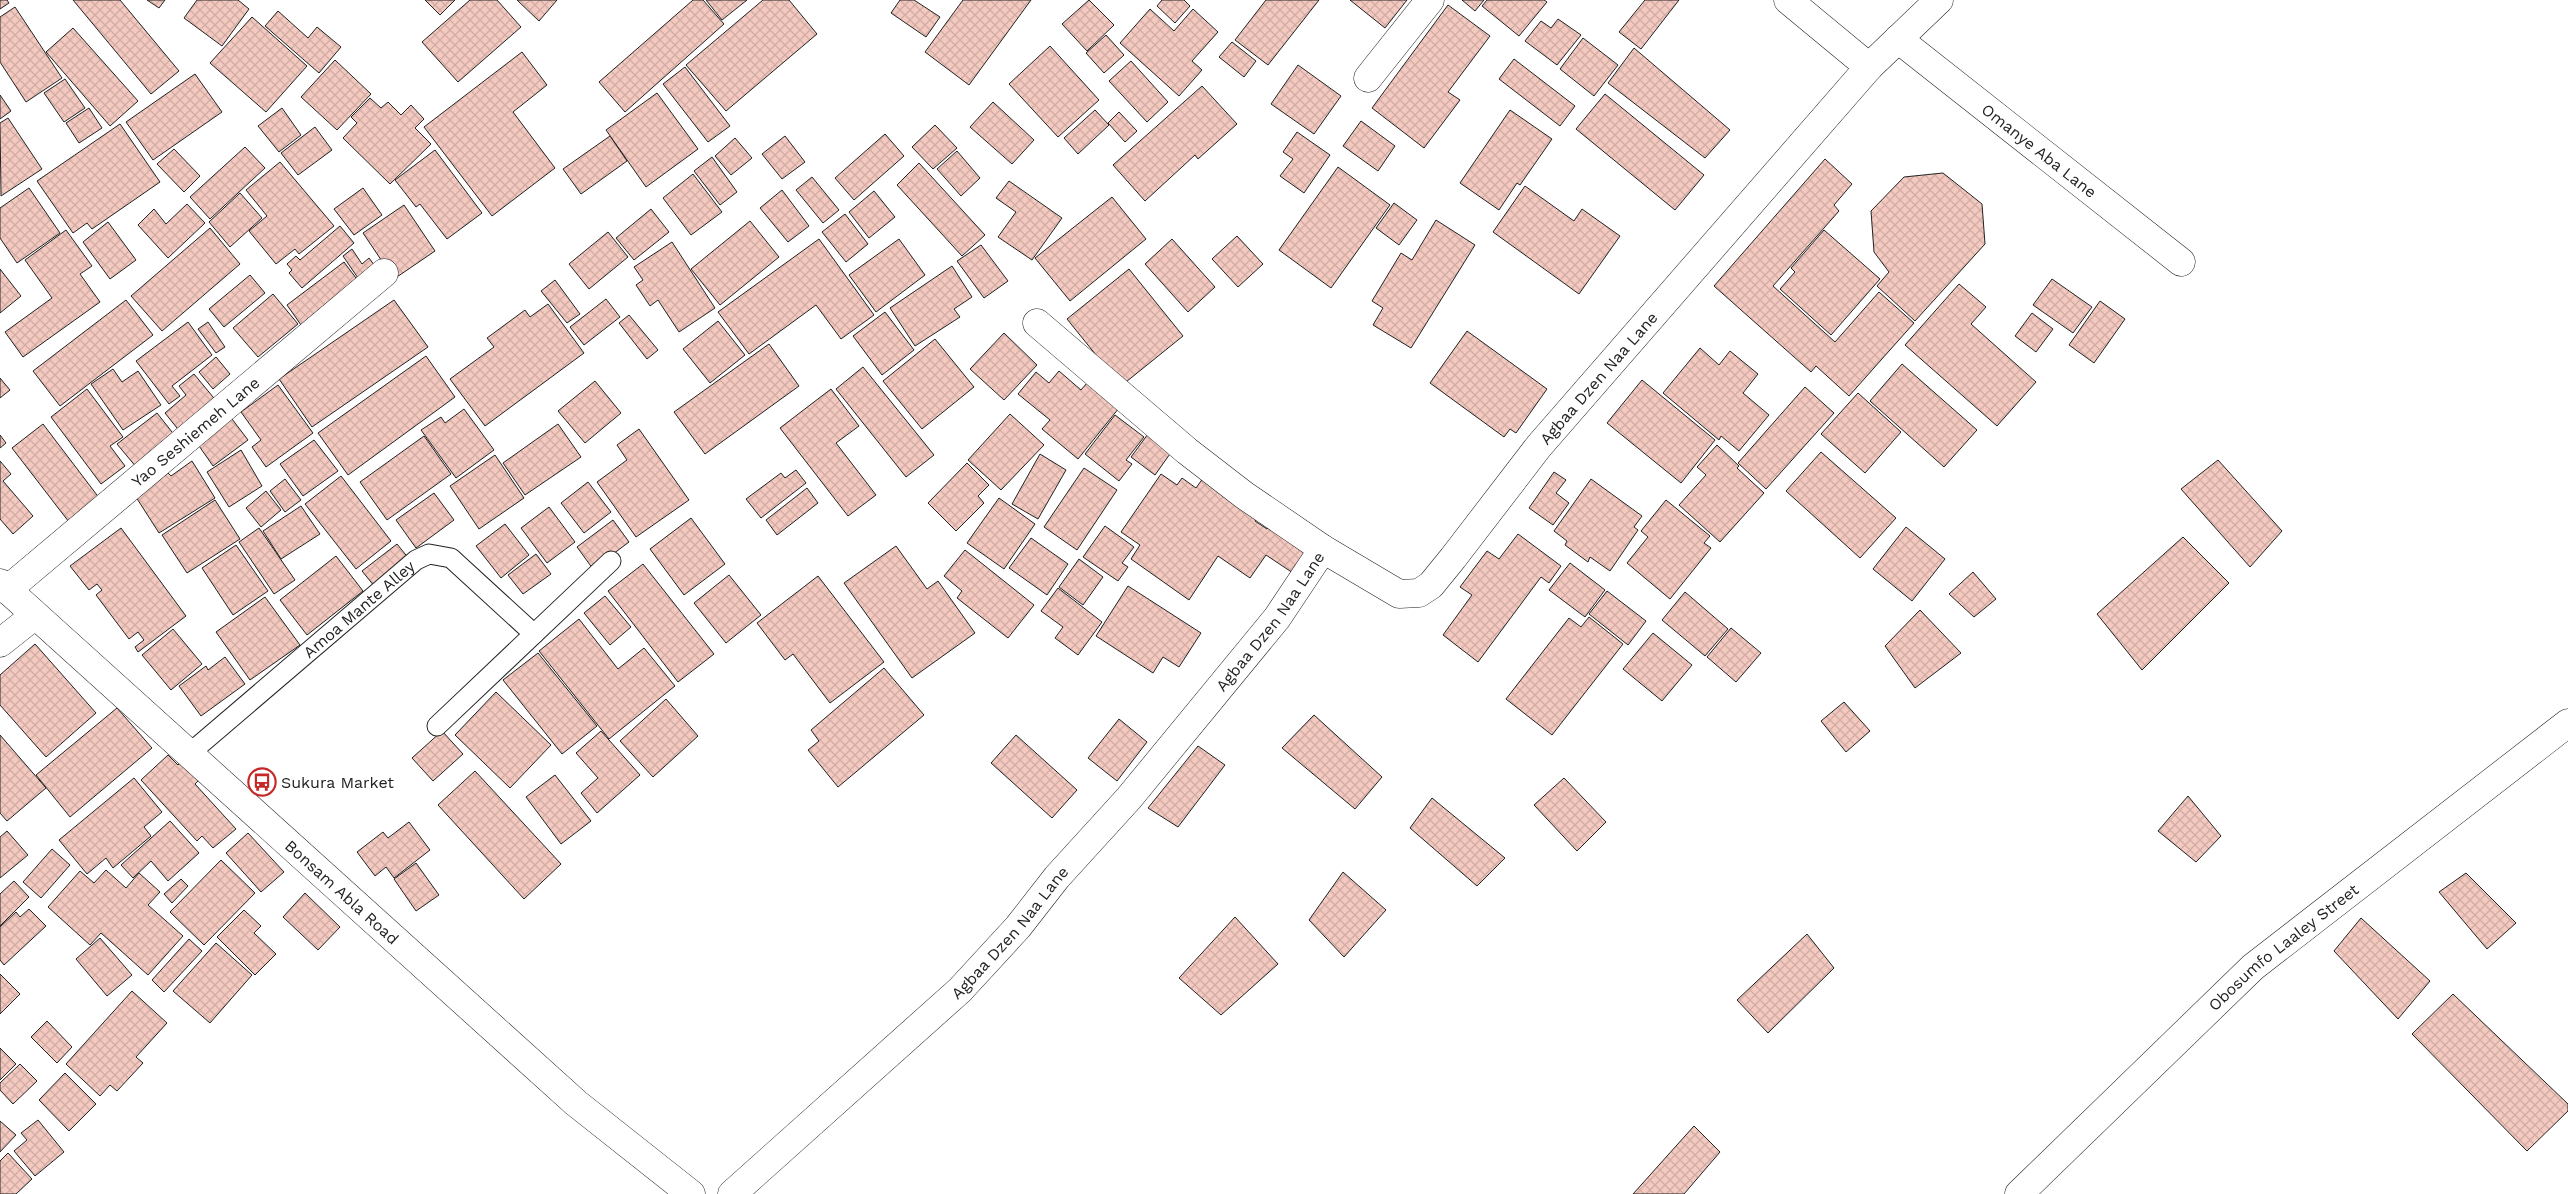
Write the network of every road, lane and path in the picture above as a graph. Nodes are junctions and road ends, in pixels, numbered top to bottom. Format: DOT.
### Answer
graph roads {
  1 [pos="1430,0"];
  2 [pos="1788,0"];
  3 [pos="1939,0"];
  4 [pos="1898,39"];
  5 [pos="1869,67"];
  6 [pos="1368,78"];
  7 [pos="2181,262"];
  8 [pos="384,273"];
  9 [pos="1038,323"];
  10 [pos="1323,549"];
  11 [pos="611,561"];
  12 [pos="4,587"];
  13 [pos="34,616"];
  14 [pos="534,634"];
  15 [pos="0,642"];
  16 [pos="2568,723"];
  17 [pos="437,726"];
  18 [pos="190,753"];
  19 [pos="691,1194"];
  20 [pos="732,1194"];
  21 [pos="2020,1194"];
  1 -- 6 [label="street"];
  2 -- 5 [label="street"];
  3 -- 4 [label="street, Agbaa Dzen Naa Lane"];
  4 -- 5 [label="street, Agbaa Dzen Naa Lane"];
  4 -- 7 [label="street, Omanye Aba Lane"];
  5 -- 10 [label="street, Agbaa Dzen Naa Lane"];
  8 -- 12 [label="street, Yao Seshiemeh Lane"];
  9 -- 10 [label="street"];
  10 -- 20 [label="street, Agbaa Dzen Naa Lane"];
  11 -- 14 [label="lane"];
  12 -- 13 [label="street, Bonsam Abla Road"];
  13 -- 15 [label="street"];
  13 -- 18 [label="street, Bonsam Abla Road"];
  14 -- 17 [label="lane"];
  14 -- 18 [label="lane, Amoa Mante Alley"];
  16 -- 21 [label="street, Obosumfo Laaley Street"];
  18 -- 19 [label="street, Bonsam Abla Road"];
}
